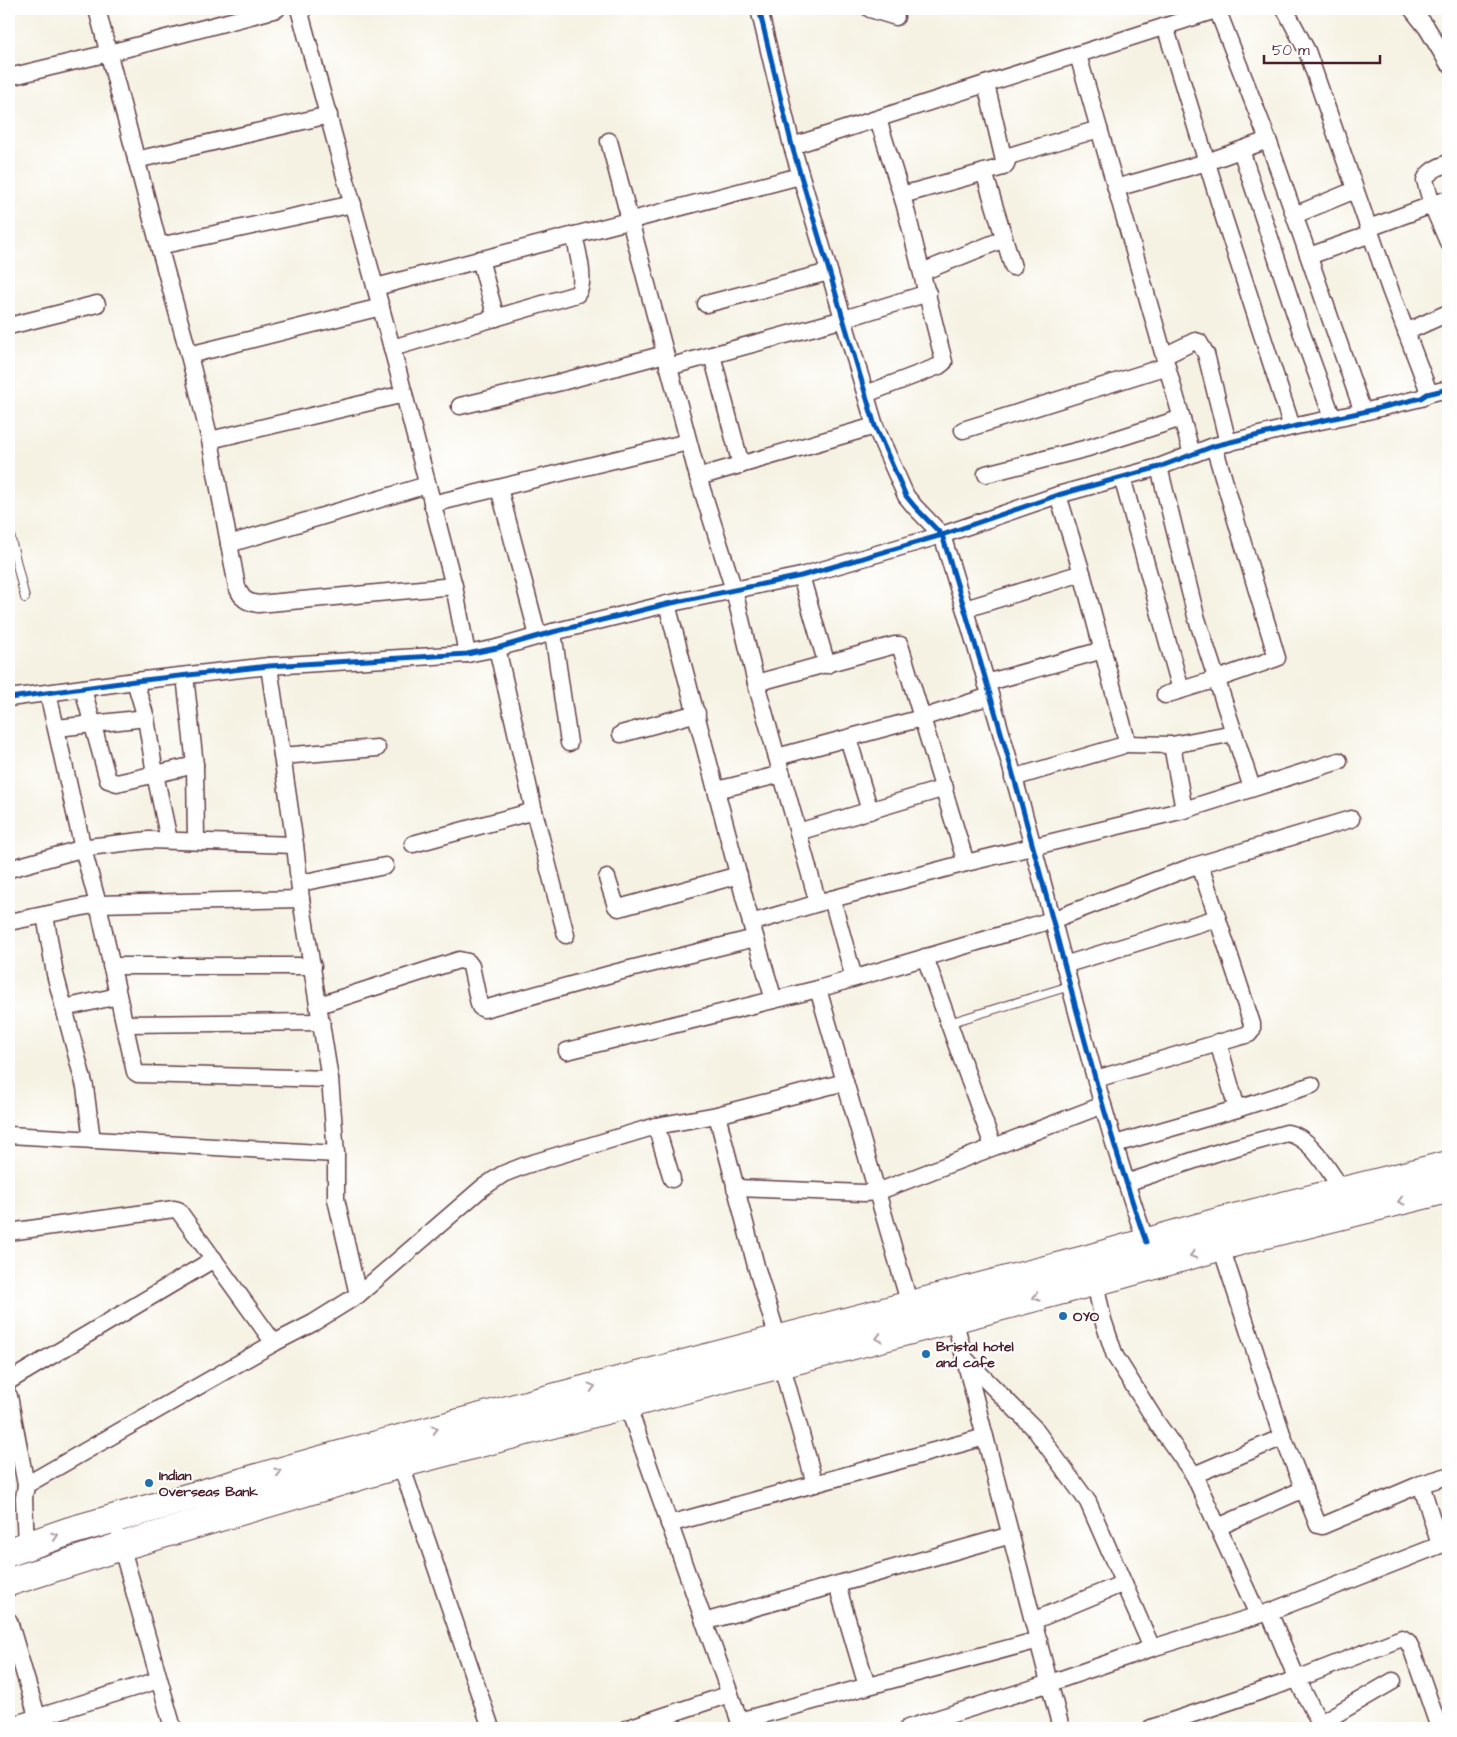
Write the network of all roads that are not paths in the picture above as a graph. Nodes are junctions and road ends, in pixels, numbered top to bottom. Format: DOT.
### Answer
graph roads {
  1 [pos="97,9"];
  2 [pos="277,9"];
  3 [pos="300,9"];
  4 [pos="759,9"];
  5 [pos="870,9"];
  6 [pos="1285,9"];
  7 [pos="1412,9"];
  8 [pos="1210,10"];
  9 [pos="896,17"];
  10 [pos="1165,26"];
  11 [pos="1444,47"];
  12 [pos="108,53"];
  13 [pos="1078,55"];
  14 [pos="1448,64"];
  15 [pos="9,77"];
  16 [pos="986,84"];
  17 [pos="329,115"];
  18 [pos="878,119"];
  19 [pos="1099,129"];
  20 [pos="1268,140"];
  21 [pos="609,141"];
  22 [pos="792,146"];
  23 [pos="1240,150"];
  24 [pos="136,160"];
  25 [pos="1207,162"];
  26 [pos="1448,163"];
  27 [pos="1005,165"];
  28 [pos="984,172"];
  29 [pos="800,176"];
  30 [pos="1116,188"];
  31 [pos="1355,190"];
  32 [pos="902,195"];
  33 [pos="1448,199"];
  34 [pos="353,204"];
  35 [pos="1432,205"];
  36 [pos="1295,215"];
  37 [pos="630,220"];
  38 [pos="1370,231"];
  39 [pos="574,235"];
  40 [pos="1004,238"];
  41 [pos="1448,242"];
  42 [pos="159,246"];
  43 [pos="1309,256"];
  44 [pos="480,259"];
  45 [pos="1013,267"];
  46 [pos="829,272"];
  47 [pos="922,272"];
  48 [pos="376,287"];
  49 [pos="928,293"];
  50 [pos="97,304"];
  51 [pos="706,304"];
  52 [pos="381,307"];
  53 [pos="1448,313"];
  54 [pos="496,318"];
  55 [pos="844,319"];
  56 [pos="9,326"];
  57 [pos="1406,332"];
  58 [pos="392,348"];
  59 [pos="190,355"];
  60 [pos="712,355"];
  61 [pos="667,361"];
  62 [pos="1166,361"];
  63 [pos="1448,388"];
  64 [pos="404,394"];
  65 [pos="866,394"];
  66 [pos="1427,394"];
  67 [pos="460,406"];
  68 [pos="1363,412"];
  69 [pos="1182,418"];
  70 [pos="1333,418"];
  71 [pos="875,426"];
  72 [pos="1292,427"];
  73 [pos="962,430"];
  74 [pos="210,440"];
  75 [pos="688,442"];
  76 [pos="1221,444"];
  77 [pos="1192,454"];
  78 [pos="741,465"];
  79 [pos="1159,467"];
  80 [pos="986,474"];
  81 [pos="1122,477"];
  82 [pos="698,478"];
  83 [pos="428,485"];
  84 [pos="499,488"];
  85 [pos="1058,495"];
  86 [pos="432,504"];
  87 [pos="9,531"];
  88 [pos="942,535"];
  89 [pos="229,544"];
  90 [pos="1082,572"];
  91 [pos="801,576"];
  92 [pos="454,586"];
  93 [pos="734,590"];
  94 [pos="25,598"];
  95 [pos="668,604"];
  96 [pos="965,609"];
  97 [pos="546,634"];
  98 [pos="497,648"];
  99 [pos="1103,650"];
  100 [pos="467,654"];
  101 [pos="827,665"];
  102 [pos="269,666"];
  103 [pos="185,676"];
  104 [pos="1217,679"];
  105 [pos="135,681"];
  106 [pos="756,683"];
  107 [pos="83,689"];
  108 [pos="988,690"];
  109 [pos="1181,690"];
  110 [pos="48,693"];
  111 [pos="1164,695"];
  112 [pos="9,698"];
  113 [pos="697,713"];
  114 [pos="146,718"];
  115 [pos="922,718"];
  116 [pos="92,723"];
  117 [pos="57,728"];
  118 [pos="1234,733"];
  119 [pos="620,734"];
  120 [pos="848,738"];
  121 [pos="569,743"];
  122 [pos="1125,744"];
  123 [pos="1172,745"];
  124 [pos="377,748"];
  125 [pos="282,756"];
  126 [pos="777,757"];
  127 [pos="1339,761"];
  128 [pos="195,765"];
  129 [pos="155,774"];
  130 [pos="782,774"];
  131 [pos="1013,778"];
  132 [pos="945,788"];
  133 [pos="1252,788"];
  134 [pos="717,790"];
  135 [pos="870,810"];
  136 [pos="1184,810"];
  137 [pos="534,811"];
  138 [pos="1351,819"];
  139 [pos="798,832"];
  140 [pos="169,840"];
  141 [pos="196,840"];
  142 [pos="413,844"];
  143 [pos="295,845"];
  144 [pos="1033,847"];
  145 [pos="83,849"];
  146 [pos="966,863"];
  147 [pos="1200,865"];
  148 [pos="385,866"];
  149 [pos="9,869"];
  150 [pos="739,875"];
  151 [pos="607,878"];
  152 [pos="300,891"];
  153 [pos="825,901"];
  154 [pos="98,904"];
  155 [pos="45,915"];
  156 [pos="1217,918"];
  157 [pos="1052,920"];
  158 [pos="9,922"];
  159 [pos="753,930"];
  160 [pos="566,935"];
  161 [pos="925,957"];
  162 [pos="1064,965"];
  163 [pos="111,966"];
  164 [pos="313,966"];
  165 [pos="854,978"];
  166 [pos="1070,986"];
  167 [pos="818,989"];
  168 [pos="118,996"];
  169 [pos="774,1000"];
  170 [pos="319,1005"];
  171 [pos="64,1008"];
  172 [pos="322,1022"];
  173 [pos="949,1023"];
  174 [pos="125,1024"];
  175 [pos="1218,1042"];
  176 [pos="566,1051"];
  177 [pos="330,1079"];
  178 [pos="1096,1079"];
  179 [pos="845,1082"];
  180 [pos="1312,1085"];
  181 [pos="1103,1105"];
  182 [pos="1237,1109"];
  183 [pos="717,1115"];
  184 [pos="656,1126"];
  185 [pos="9,1135"];
  186 [pos="92,1140"];
  187 [pos="1115,1144"];
  188 [pos="993,1146"];
  189 [pos="336,1154"];
  190 [pos="1448,1164"];
  191 [pos="672,1179"];
  192 [pos="1126,1183"];
  193 [pos="735,1188"];
  194 [pos="1448,1189"];
  195 [pos="1343,1191"];
  196 [pos="877,1192"];
  197 [pos="9,1232"];
  198 [pos="1146,1242"];
  199 [pos="1221,1246"];
  200 [pos="214,1259"];
  201 [pos="1095,1282"];
  202 [pos="358,1295"];
  203 [pos="910,1305"];
  204 [pos="954,1318"];
  205 [pos="274,1343"];
  206 [pos="779,1351"];
  207 [pos="964,1358"];
  208 [pos="9,1381"];
  209 [pos="9,1396"];
  210 [pos="627,1404"];
  211 [pos="1283,1436"];
  212 [pos="985,1437"];
  213 [pos="397,1452"];
  214 [pos="1194,1475"];
  215 [pos="1448,1476"];
  216 [pos="815,1484"];
  217 [pos="1421,1484"];
  218 [pos="26,1485"];
  219 [pos="1304,1489"];
  220 [pos="112,1520"];
  221 [pos="669,1524"];
  222 [pos="1218,1527"];
  223 [pos="1011,1535"];
  224 [pos="1444,1543"];
  225 [pos="122,1546"];
  226 [pos="17,1549"];
  227 [pos="9,1582"];
  228 [pos="1124,1583"];
  229 [pos="837,1585"];
  230 [pos="1264,1614"];
  231 [pos="9,1621"];
  232 [pos="1034,1621"];
  233 [pos="704,1622"];
  234 [pos="1039,1640"];
  235 [pos="1152,1648"];
  236 [pos="1297,1679"];
  237 [pos="159,1680"];
  238 [pos="1393,1681"];
  239 [pos="1050,1683"];
  240 [pos="867,1686"];
  241 [pos="730,1694"];
  242 [pos="37,1716"];
  243 [pos="740,1724"];
  244 [pos="9,1726"];
  245 [pos="1320,1726"];
  246 [pos="916,1727"];
  247 [pos="173,1728"];
  248 [pos="491,1728"];
  249 [pos="628,1728"];
  250 [pos="1061,1728"];
  251 [pos="1151,1728"];
  252 [pos="1439,1728"];
  1 -- 12 [label="street"];
  2 -- 12 [label="street"];
  3 -- 17 [label="street"];
  4 -- 22 [label="street"];
  5 -- 9 [label="street"];
  6 -- 31 [label="street"];
  7 -- 11 [label="street"];
  8 -- 10 [label="street"];
  8 -- 20 [label="street"];
  10 -- 13 [label="street"];
  10 -- 25 [label="street"];
  11 -- 14 [label="street"];
  12 -- 15 [label="street"];
  12 -- 24 [label="street"];
  13 -- 16 [label="street"];
  13 -- 19 [label="street"];
  16 -- 18 [label="street"];
  16 -- 27 [label="street"];
  17 -- 24 [label="street"];
  17 -- 34 [label="street"];
  18 -- 22 [label="street"];
  18 -- 32 [label="street"];
  19 -- 27 [label="street"];
  19 -- 30 [label="street"];
  20 -- 23 [label="street"];
  20 -- 36 [label="street"];
  21 -- 37 [label="street"];
  22 -- 29 [label="street"];
  23 -- 25 [label="street"];
  23 -- 70 [label="street"];
  24 -- 42 [label="street"];
  25 -- 30 [label="street"];
  25 -- 72 [label="street"];
  26 -- 35 [label="street"];
  27 -- 28 [label="street"];
  28 -- 32 [label="street"];
  28 -- 40 [label="street"];
  29 -- 37 [label="street"];
  29 -- 46 [label="street"];
  30 -- 62 [label="street"];
  31 -- 36 [label="street"];
  31 -- 38 [label="street"];
  32 -- 47 [label="street"];
  33 -- 35 [label="street"];
  34 -- 42 [label="street"];
  34 -- 48 [label="street"];
  35 -- 38 [label="street"];
  35 -- 41 [label="street"];
  36 -- 43 [label="street"];
  37 -- 39 [label="street"];
  37 -- 61 [label="street"];
  38 -- 43 [label="street"];
  38 -- 57 [label="street"];
  39 -- 44 [label="street"];
  39 -- 54 [label="street"];
  40 -- 45 [label="street"];
  40 -- 47 [label="street"];
  42 -- 59 [label="street"];
  43 -- 68 [label="street"];
  44 -- 48 [label="street"];
  44 -- 54 [label="street"];
  46 -- 51 [label="street"];
  46 -- 55 [label="street"];
  47 -- 49 [label="street"];
  48 -- 52 [label="street"];
  49 -- 55 [label="street"];
  49 -- 65 [label="street"];
  50 -- 56 [label="street"];
  52 -- 58 [label="street"];
  52 -- 59 [label="street"];
  53 -- 57 [label="street"];
  54 -- 58 [label="street"];
  55 -- 60 [label="street"];
  55 -- 65 [label="street"];
  57 -- 66 [label="street"];
  58 -- 64 [label="street"];
  59 -- 74 [label="street"];
  60 -- 61 [label="street"];
  60 -- 78 [label="street"];
  61 -- 67 [label="street"];
  61 -- 75 [label="street"];
  62 -- 69 [label="street"];
  62 -- 73 [label="street"];
  62 -- 76 [label="street"];
  63 -- 66 [label="street"];
  64 -- 74 [label="street"];
  64 -- 83 [label="street"];
  65 -- 71 [label="street"];
  66 -- 68 [label="street"];
  68 -- 70 [label="street"];
  69 -- 77 [label="street"];
  69 -- 80 [label="street"];
  70 -- 72 [label="street"];
  71 -- 78 [label="street"];
  71 -- 88 [label="street"];
  72 -- 76 [label="street"];
  74 -- 89 [label="street"];
  75 -- 82 [label="street"];
  75 -- 84 [label="street"];
  76 -- 77 [label="street"];
  76 -- 104 [label="street"];
  77 -- 79 [label="street"];
  78 -- 82 [label="street"];
  79 -- 81 [label="street"];
  79 -- 104 [label="street"];
  81 -- 85 [label="street"];
  81 -- 109 [label="street"];
  82 -- 93 [label="street"];
  83 -- 86 [label="street"];
  83 -- 89 [label="street"];
  84 -- 86 [label="street"];
  84 -- 97 [label="street"];
  85 -- 88 [label="street"];
  85 -- 90 [label="street"];
  86 -- 92 [label="street"];
  87 -- 94 [label="lane"];
  88 -- 91 [label="street"];
  88 -- 96 [label="street"];
  89 -- 92 [label="street"];
  90 -- 96 [label="street"];
  90 -- 99 [label="street"];
  91 -- 93 [label="street"];
  91 -- 101 [label="street"];
  92 -- 100 [label="street"];
  93 -- 95 [label="street"];
  93 -- 106 [label="street"];
  95 -- 97 [label="street"];
  95 -- 113 [label="street"];
  96 -- 108 [label="street"];
  97 -- 98 [label="street"];
  97 -- 121 [label="street"];
  98 -- 100 [label="street"];
  98 -- 137 [label="street"];
  99 -- 108 [label="street"];
  99 -- 122 [label="street"];
  100 -- 102 [label="street"];
  101 -- 106 [label="street"];
  101 -- 115 [label="street"];
  102 -- 103 [label="street"];
  102 -- 125 [label="street"];
  103 -- 105 [label="street"];
  103 -- 128 [label="street"];
  104 -- 109 [label="street"];
  104 -- 118 [label="street"];
  105 -- 107 [label="street"];
  105 -- 114 [label="street"];
  106 -- 126 [label="street"];
  107 -- 110 [label="street"];
  107 -- 116 [label="street"];
  108 -- 115 [label="street"];
  108 -- 131 [label="street"];
  109 -- 111 [label="street"];
  110 -- 112 [label="street"];
  110 -- 117 [label="street"];
  113 -- 119 [label="street"];
  113 -- 134 [label="street"];
  114 -- 116 [label="street"];
  114 -- 129 [label="street"];
  115 -- 120 [label="street"];
  115 -- 132 [label="street"];
  116 -- 117 [label="street"];
  116 -- 129 [label="street"];
  117 -- 145 [label="street"];
  118 -- 123 [label="street"];
  118 -- 133 [label="street"];
  120 -- 126 [label="street"];
  120 -- 135 [label="street"];
  122 -- 123 [label="street"];
  122 -- 131 [label="street"];
  123 -- 136 [label="street"];
  124 -- 125 [label="street"];
  125 -- 143 [label="street"];
  126 -- 130 [label="street"];
  127 -- 133 [label="street"];
  128 -- 129 [label="street"];
  128 -- 141 [label="street"];
  129 -- 140 [label="street"];
  130 -- 134 [label="street"];
  130 -- 139 [label="street"];
  131 -- 144 [label="street"];
  132 -- 135 [label="street"];
  132 -- 146 [label="street"];
  133 -- 136 [label="street"];
  134 -- 150 [label="street"];
  135 -- 139 [label="street"];
  136 -- 144 [label="street"];
  137 -- 142 [label="street"];
  137 -- 160 [label="street"];
  138 -- 147 [label="street"];
  139 -- 153 [label="street"];
  140 -- 141 [label="street"];
  140 -- 145 [label="street"];
  141 -- 143 [label="street"];
  143 -- 152 [label="street"];
  144 -- 146 [label="street"];
  144 -- 157 [label="street"];
  145 -- 149 [label="street"];
  145 -- 154 [label="street"];
  146 -- 153 [label="street"];
  147 -- 156 [label="street"];
  147 -- 157 [label="street"];
  148 -- 152 [label="street"];
  150 -- 151 [label="street"];
  150 -- 159 [label="street"];
  152 -- 154 [label="street"];
  152 -- 164 [label="street"];
  153 -- 159 [label="street"];
  153 -- 165 [label="street"];
  154 -- 155 [label="street"];
  154 -- 163 [label="street"];
  155 -- 158 [label="street"];
  155 -- 171 [label="street"];
  156 -- 162 [label="street"];
  156 -- 175 [label="street"];
  157 -- 161 [label="street"];
  157 -- 162 [label="street"];
  159 -- 169 [label="street"];
  159 -- 170 [label="street"];
  161 -- 165 [label="street"];
  161 -- 173 [label="street"];
  162 -- 166 [label="street"];
  163 -- 164 [label="street"];
  163 -- 168 [label="street"];
  164 -- 170 [label="street"];
  165 -- 167 [label="street"];
  166 -- 173 [label="lane"];
  166 -- 178 [label="street"];
  167 -- 169 [label="street"];
  167 -- 179 [label="street"];
  168 -- 171 [label="street"];
  168 -- 174 [label="street"];
  169 -- 176 [label="street"];
  170 -- 172 [label="street"];
  171 -- 186 [label="street"];
  172 -- 174 [label="street"];
  172 -- 177 [label="street"];
  173 -- 188 [label="street"];
  174 -- 177 [label="street"];
  175 -- 178 [label="street"];
  175 -- 182 [label="street"];
  177 -- 189 [label="street"];
  178 -- 181 [label="street"];
  179 -- 183 [label="street"];
  179 -- 196 [label="street"];
  180 -- 182 [label="street"];
  181 -- 187 [label="street"];
  181 -- 188 [label="street"];
  182 -- 187 [label="street"];
  183 -- 184 [label="street"];
  183 -- 193 [label="street"];
  184 -- 191 [label="street"];
  184 -- 202 [label="street"];
  185 -- 186 [label="street"];
  186 -- 189 [label="street"];
  187 -- 192 [label="street"];
  188 -- 196 [label="street"];
  189 -- 202 [label="street"];
  190 -- 195 [label="highway"];
  192 -- 195 [label="street"];
  192 -- 198 [label="street"];
  193 -- 196 [label="street"];
  193 -- 206 [label="street"];
  194 -- 199 [label="highway, one-way"];
  195 -- 198 [label="highway"];
  196 -- 203 [label="street"];
  197 -- 200 [label="street"];
  198 -- 203 [label="highway"];
  199 -- 201 [label="highway, one-way"];
  199 -- 211 [label="street"];
  200 -- 205 [label="street"];
  200 -- 208 [label="street"];
  201 -- 204 [label="highway, one-way"];
  201 -- 214 [label="street"];
  202 -- 205 [label="street"];
  203 -- 206 [label="highway"];
  204 -- 206 [label="highway, one-way"];
  204 -- 207 [label="street"];
  205 -- 218 [label="street"];
  206 -- 210 [label="highway"];
  213 -- 206 [label="highway, one-way"];
  206 -- 216 [label="street"];
  207 -- 212 [label="street"];
  207 -- 228 [label="street"];
  209 -- 218 [label="street"];
  210 -- 213 [label="highway"];
  210 -- 221 [label="street"];
  211 -- 214 [label="street"];
  211 -- 219 [label="street"];
  212 -- 216 [label="street"];
  212 -- 223 [label="street"];
  220 -- 213 [label="highway, one-way"];
  213 -- 225 [label="highway"];
  213 -- 248 [label="street"];
  214 -- 222 [label="street"];
  215 -- 217 [label="street"];
  216 -- 221 [label="street"];
  217 -- 219 [label="street"];
  217 -- 224 [label="street"];
  218 -- 226 [label="street"];
  219 -- 222 [label="street"];
  220 -- 225 [label="street"];
  226 -- 220 [label="highway, one-way"];
  221 -- 233 [label="street"];
  222 -- 230 [label="street"];
  223 -- 229 [label="street"];
  223 -- 232 [label="street"];
  224 -- 230 [label="street"];
  225 -- 227 [label="highway"];
  225 -- 237 [label="street"];
  228 -- 232 [label="street"];
  228 -- 235 [label="street"];
  229 -- 233 [label="street"];
  229 -- 240 [label="street"];
  230 -- 235 [label="street"];
  230 -- 236 [label="street"];
  231 -- 242 [label="street"];
  232 -- 234 [label="street"];
  233 -- 241 [label="street"];
  234 -- 239 [label="street"];
  234 -- 240 [label="street"];
  235 -- 239 [label="street"];
  236 -- 245 [label="street"];
  236 -- 251 [label="street"];
  236 -- 252 [label="street"];
  237 -- 242 [label="street"];
  237 -- 247 [label="street"];
  238 -- 245 [label="street"];
  239 -- 246 [label="street"];
  239 -- 250 [label="street"];
  240 -- 243 [label="street"];
  241 -- 243 [label="street"];
  241 -- 249 [label="street"];
  242 -- 244 [label="street"];
}
